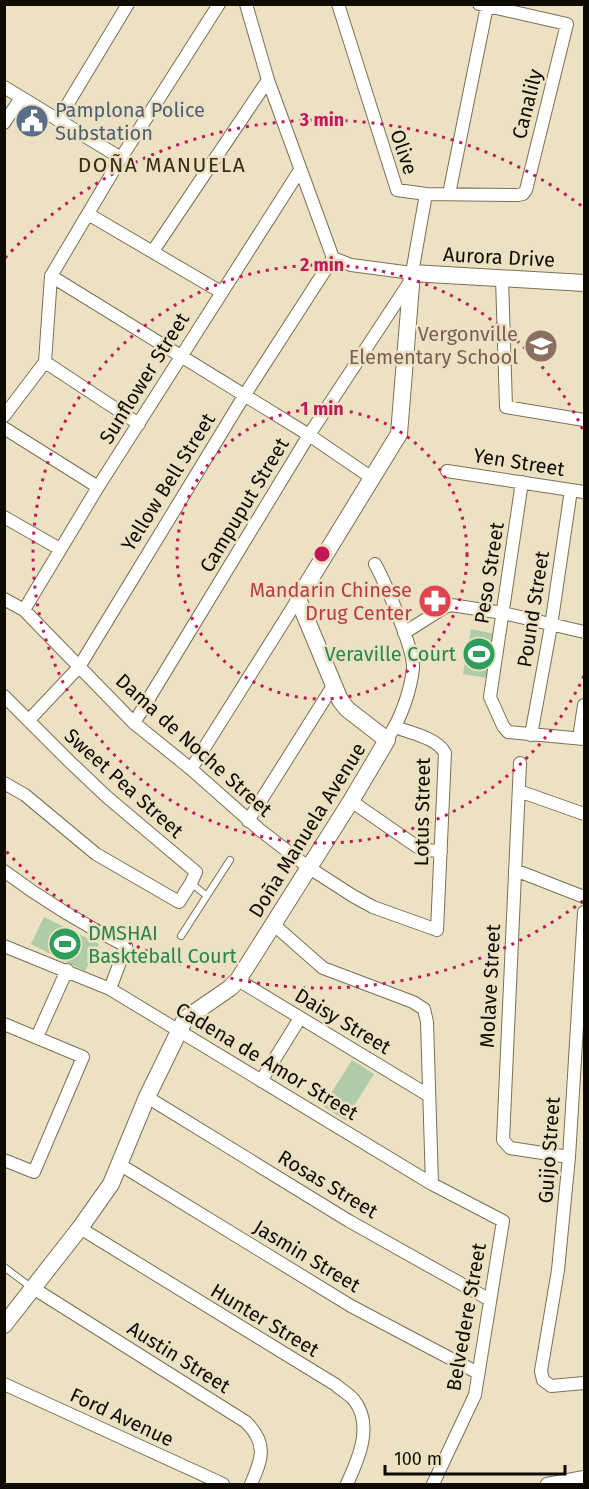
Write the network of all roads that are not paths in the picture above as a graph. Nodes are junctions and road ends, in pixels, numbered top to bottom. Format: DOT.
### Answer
graph roads {
  1 [pos="128,4"];
  2 [pos="219,4"];
  3 [pos="246,4"];
  4 [pos="338,4"];
  5 [pos="483,5"];
  6 [pos="268,80"];
  7 [pos="4,87"];
  8 [pos="21,98"];
  9 [pos="58,120"];
  10 [pos="4,123"];
  11 [pos="121,158"];
  12 [pos="300,170"];
  13 [pos="426,194"];
  14 [pos="449,194"];
  15 [pos="523,194"];
  16 [pos="88,214"];
  17 [pos="153,251"];
  18 [pos="333,258"];
  19 [pos="51,276"];
  20 [pos="412,276"];
  21 [pos="502,278"];
  22 [pos="585,283"];
  23 [pos="221,292"];
  24 [pos="182,357"];
  25 [pos="45,362"];
  26 [pos="244,396"];
  27 [pos="4,416"];
  28 [pos="585,420"];
  29 [pos="139,424"];
  30 [pos="4,428"];
  31 [pos="309,435"];
  32 [pos="447,471"];
  33 [pos="372,478"];
  34 [pos="522,482"];
  35 [pos="98,487"];
  36 [pos="571,490"];
  37 [pos="585,492"];
  38 [pos="4,517"];
  39 [pos="60,549"];
  40 [pos="375,564"];
  41 [pos="4,599"];
  42 [pos="298,600"];
  43 [pos="24,610"];
  44 [pos="503,613"];
  45 [pos="551,626"];
  46 [pos="585,632"];
  47 [pos="404,633"];
  48 [pos="80,667"];
  49 [pos="333,686"];
  50 [pos="4,696"];
  51 [pos="585,705"];
  52 [pos="29,720"];
  53 [pos="134,723"];
  54 [pos="391,733"];
  55 [pos="531,735"];
  56 [pos="582,738"];
  57 [pos="520,763"];
  58 [pos="191,769"];
  59 [pos="4,783"];
  60 [pos="519,791"];
  61 [pos="351,801"];
  62 [pos="585,814"];
  63 [pos="249,821"];
  64 [pos="441,851"];
  65 [pos="230,860"];
  66 [pos="308,867"];
  67 [pos="515,870"];
  68 [pos="4,871"];
  69 [pos="191,884"];
  70 [pos="207,896"];
  71 [pos="585,897"];
  72 [pos="585,912"];
  73 [pos="273,924"];
  74 [pos="437,930"];
  75 [pos="181,936"];
  76 [pos="4,946"];
  77 [pos="67,970"];
  78 [pos="238,980"];
  79 [pos="110,989"];
  80 [pos="300,1018"];
  81 [pos="6,1029"];
  82 [pos="178,1030"];
  83 [pos="37,1036"];
  84 [pos="261,1081"];
  85 [pos="428,1095"];
  86 [pos="147,1097"];
  87 [pos="569,1158"];
  88 [pos="4,1160"];
  89 [pos="119,1164"];
  90 [pos="432,1184"];
  91 [pos="503,1221"];
  92 [pos="80,1228"];
  93 [pos="4,1267"];
  94 [pos="33,1288"];
  95 [pos="490,1300"];
  96 [pos="4,1325"];
  97 [pos="478,1373"];
  98 [pos="585,1383"];
  99 [pos="4,1384"];
  100 [pos="585,1477"];
  101 [pos="223,1485"];
  102 [pos="251,1485"];
  103 [pos="347,1485"];
  104 [pos="433,1485"];
  105 [pos="547,1485"];
  1 -- 9 [label="street"];
  2 -- 11 [label="street"];
  3 -- 6 [label="street"];
  4 -- 13 [label="street, Olive"];
  5 -- 14 [label="street"];
  5 -- 15 [label="street, Canalily"];
  6 -- 12 [label="street"];
  6 -- 17 [label="street"];
  7 -- 8 [label="street"];
  8 -- 9 [label="street"];
  8 -- 10 [label="street"];
  9 -- 11 [label="street"];
  11 -- 16 [label="street"];
  12 -- 18 [label="street"];
  12 -- 23 [label="street, Sunflower Street"];
  13 -- 14 [label="street, Olive"];
  13 -- 20 [label="street"];
  14 -- 15 [label="street, Olive"];
  16 -- 17 [label="street"];
  16 -- 19 [label="street"];
  17 -- 23 [label="street"];
  18 -- 20 [label="street"];
  18 -- 26 [label="street, Yellow Bell Street"];
  19 -- 24 [label="street"];
  19 -- 25 [label="street"];
  20 -- 21 [label="street, Aurora Drive"];
  20 -- 31 [label="street, Campuput Street"];
  20 -- 33 [label="street"];
  21 -- 22 [label="street, Aurora Drive"];
  21 -- 28 [label="street"];
  23 -- 24 [label="street, Sunflower Street"];
  24 -- 26 [label="street"];
  24 -- 29 [label="street, Sunflower Street"];
  25 -- 27 [label="street"];
  25 -- 29 [label="street"];
  26 -- 31 [label="street"];
  26 -- 48 [label="street, Yellow Bell Street"];
  29 -- 35 [label="street, Sunflower Street"];
  30 -- 35 [label="street"];
  31 -- 33 [label="street"];
  31 -- 53 [label="street, Campuput Street"];
  32 -- 34 [label="street, Yen Street"];
  33 -- 42 [label="street"];
  34 -- 36 [label="street, Yen Street"];
  34 -- 44 [label="street, Peso Street"];
  35 -- 39 [label="street, Sunflower Street"];
  36 -- 37 [label="street, Yen Street"];
  36 -- 45 [label="street, Pound Street"];
  38 -- 39 [label="street"];
  39 -- 43 [label="street, Sunflower Street"];
  40 -- 47 [label="street"];
  41 -- 43 [label="street, Dama de Noche Street"];
  42 -- 49 [label="street"];
  42 -- 58 [label="street"];
  43 -- 48 [label="street, Dama de Noche Street"];
  44 -- 45 [label="street"];
  44 -- 47 [label="street"];
  44 -- 55 [label="street, Peso Street"];
  45 -- 46 [label="street"];
  45 -- 55 [label="street, Pound Street"];
  47 -- 54 [label="street"];
  48 -- 52 [label="street, Yellow Bell Street"];
  48 -- 53 [label="street, Dama de Noche Street"];
  49 -- 54 [label="street"];
  49 -- 63 [label="street"];
  50 -- 52 [label="street, Sweet Pea Street"];
  51 -- 56 [label="street"];
  52 -- 69 [label="street, Sweet Pea Street"];
  53 -- 58 [label="street, Dama de Noche Street"];
  54 -- 61 [label="street, Doña Manuela Avenue"];
  54 -- 64 [label="street, Lotus Street"];
  55 -- 56 [label="street, Peso Street"];
  57 -- 60 [label="street, Molave Street"];
  58 -- 63 [label="street, Dama de Noche Street"];
  59 -- 69 [label="street"];
  60 -- 62 [label="street"];
  60 -- 67 [label="street, Molave Street"];
  61 -- 64 [label="street"];
  61 -- 66 [label="street, Doña Manuela Avenue"];
  63 -- 66 [label="street, Dama de Noche Street"];
  64 -- 74 [label="street, Lotus Street"];
  65 -- 70 [label="lane"];
  66 -- 73 [label="street, Doña Manuela Avenue"];
  66 -- 74 [label="street, Dama de Noche Street"];
  67 -- 71 [label="street"];
  67 -- 87 [label="street, Molave Street"];
  68 -- 79 [label="street"];
  69 -- 70 [label="lane"];
  70 -- 75 [label="lane"];
  72 -- 87 [label="street, Guijo Street"];
  73 -- 78 [label="street, Doña Manuela Avenue"];
  73 -- 85 [label="street"];
  76 -- 77 [label="street, Cadena de Amor Street"];
  77 -- 79 [label="street, Cadena de Amor Street"];
  77 -- 83 [label="street"];
  78 -- 80 [label="street, Daisy Street"];
  78 -- 82 [label="street, Doña Manuela Avenue"];
  79 -- 82 [label="street, Cadena de Amor Street"];
  80 -- 84 [label="street"];
  80 -- 85 [label="street, Daisy Street"];
  81 -- 83 [label="street"];
  82 -- 84 [label="street, Cadena de Amor Street"];
  82 -- 86 [label="street, Doña Manuela Avenue"];
  83 -- 88 [label="street"];
  84 -- 90 [label="street, Cadena de Amor Street"];
  85 -- 90 [label="street"];
  86 -- 89 [label="street, Doña Manuela Avenue"];
  86 -- 95 [label="street, Rosas Street"];
  87 -- 98 [label="street, Guijo Street"];
  89 -- 92 [label="street, Doña Manuela Avenue"];
  89 -- 97 [label="street, Jasmin Street"];
  90 -- 91 [label="street, Cadena de Amor Street"];
  91 -- 95 [label="street, Belvedere Street"];
  92 -- 94 [label="street, Doña Manuela Avenue"];
  92 -- 103 [label="street, Hunter Street"];
  93 -- 94 [label="lane"];
  94 -- 96 [label="street, Doña Manuela Avenue"];
  94 -- 102 [label="street, Austin Street"];
  95 -- 97 [label="street, Belvedere Street"];
  97 -- 104 [label="street, Belvedere Street"];
  99 -- 101 [label="street, Ford Avenue"];
  100 -- 105 [label="street"];
}
